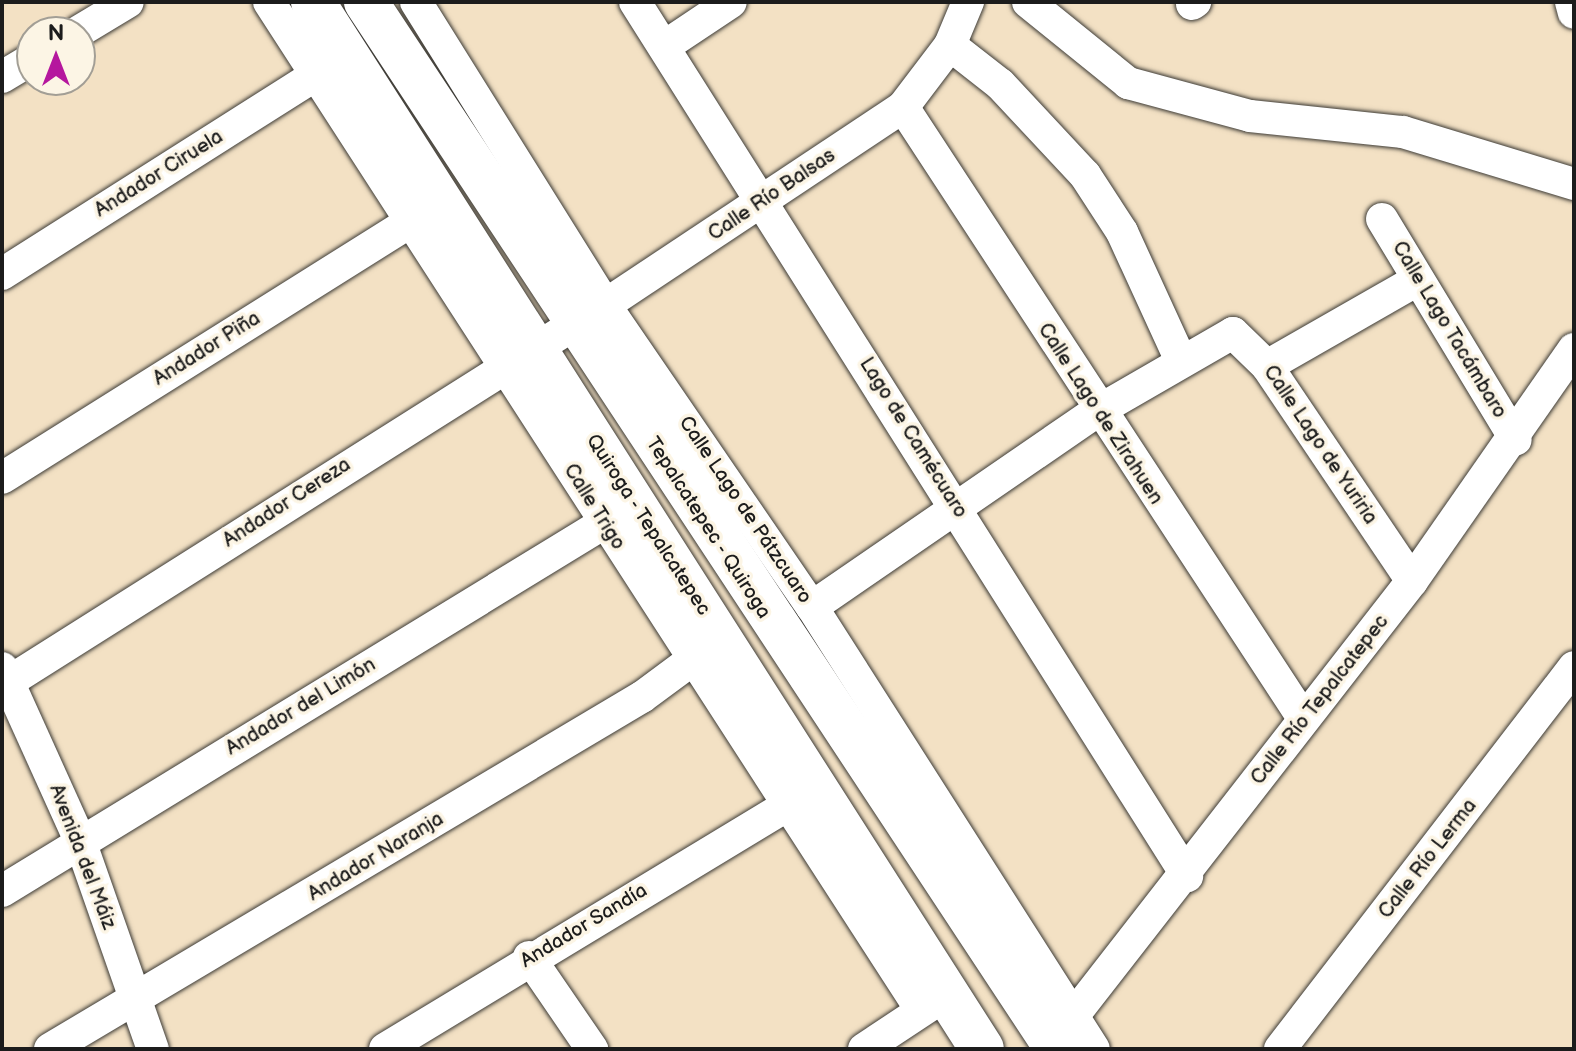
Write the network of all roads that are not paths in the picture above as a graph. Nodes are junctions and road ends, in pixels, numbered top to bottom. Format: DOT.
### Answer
graph roads {
  1 [pos="128,2"];
  2 [pos="269,2"];
  3 [pos="313,2"];
  4 [pos="366,2"];
  5 [pos="416,2"];
  6 [pos="635,2"];
  7 [pos="731,2"];
  8 [pos="968,2"];
  9 [pos="1028,2"];
  10 [pos="1571,2"];
  11 [pos="1574,13"];
  12 [pos="96,21"];
  13 [pos="950,45"];
  14 [pos="665,46"];
  15 [pos="317,74"];
  16 [pos="903,107"];
  17 [pos="1574,184"];
  18 [pos="764,202"];
  19 [pos="1382,219"];
  20 [pos="412,221"];
  21 [pos="2,274"];
  22 [pos="1417,280"];
  23 [pos="589,314"];
  24 [pos="1574,349"];
  25 [pos="521,354"];
  26 [pos="1181,361"];
  27 [pos="1267,366"];
  28 [pos="1096,412"];
  29 [pos="1516,440"];
  30 [pos="2,478"];
  31 [pos="957,506"];
  32 [pos="601,525"];
  33 [pos="1412,581"];
  34 [pos="812,607"];
  35 [pos="696,657"];
  36 [pos="1574,667"];
  37 [pos="4,678"];
  38 [pos="1303,718"];
  39 [pos="785,807"];
  40 [pos="80,841"];
  41 [pos="1187,876"];
  42 [pos="2,891"];
  43 [pos="529,957"];
  44 [pos="135,1001"];
  45 [pos="934,1002"];
  46 [pos="1070,1039"];
  47 [pos="50,1049"];
  48 [pos="153,1049"];
  49 [pos="385,1049"];
  50 [pos="592,1049"];
  51 [pos="864,1049"];
  52 [pos="982,1049"];
  53 [pos="1280,1049"];
  1 -- 12 [label="street"];
  2 -- 15 [label="street, Calle Trigo"];
  3 -- 25 [label="main road, Quiroga - Tepalcatepec"];
  4 -- 23 [label="main road, Tepalcatepec - Quiroga"];
  5 -- 23 [label="street, Calle Lago de Pátzcuaro"];
  6 -- 14 [label="street, Lago de Camécuaro"];
  7 -- 14 [label="street"];
  8 -- 13 [label="street, Calle Río Balsas"];
  9 -- 17 [label="street"];
  10 -- 11 [label="street"];
  13 -- 16 [label="street, Calle Río Balsas"];
  13 -- 26 [label="street"];
  14 -- 18 [label="street, Lago de Camécuaro"];
  15 -- 20 [label="street, Calle Trigo"];
  15 -- 21 [label="street, Andador Ciruela"];
  16 -- 18 [label="street, Calle Río Balsas"];
  16 -- 28 [label="street, Calle Lago de Zirahuen"];
  18 -- 23 [label="street, Calle Río Balsas"];
  18 -- 31 [label="street, Lago de Camécuaro"];
  19 -- 22 [label="street, Calle Lago Tacámbaro"];
  20 -- 25 [label="street, Calle Trigo"];
  20 -- 30 [label="street, Andador Piña"];
  22 -- 27 [label="street"];
  22 -- 29 [label="street, Calle Lago Tacámbaro"];
  23 -- 25 [label="street, Andador Cereza"];
  23 -- 34 [label="street, Calle Lago de Pátzcuaro"];
  23 -- 46 [label="main road, Tepalcatepec - Quiroga"];
  24 -- 29 [label="street, Calle Río Tepalcatepec"];
  25 -- 32 [label="street, Calle Trigo"];
  25 -- 37 [label="street, Andador Cereza"];
  25 -- 45 [label="main road, Quiroga - Tepalcatepec"];
  26 -- 27 [label="street, Calle Lago de Yuriria"];
  26 -- 28 [label="street"];
  27 -- 33 [label="street, Calle Lago de Yuriria"];
  28 -- 31 [label="street"];
  28 -- 38 [label="street, Calle Lago de Zirahuen"];
  29 -- 33 [label="street, Calle Río Tepalcatepec"];
  31 -- 34 [label="street"];
  31 -- 41 [label="street, Lago de Camécuaro"];
  32 -- 35 [label="street, Calle Trigo"];
  32 -- 40 [label="street, Andador del Limón"];
  33 -- 38 [label="street, Calle Río Tepalcatepec"];
  34 -- 46 [label="street, Calle Lago de Pátzcuaro"];
  35 -- 39 [label="street, Calle Trigo"];
  35 -- 44 [label="street, Andador Naranja"];
  36 -- 53 [label="street, Calle Río Lerma"];
  37 -- 40 [label="street, Avenida del Máiz"];
  38 -- 41 [label="street, Calle Río Tepalcatepec"];
  39 -- 43 [label="street, Andador Sandía"];
  39 -- 45 [label="street, Calle Trigo"];
  40 -- 42 [label="street, Andador del Limón"];
  40 -- 44 [label="street, Avenida del Máiz"];
  41 -- 46 [label="street, Calle Río Tepalcatepec"];
  43 -- 49 [label="street, Andador Sandía"];
  43 -- 50 [label="street"];
  44 -- 47 [label="street, Andador Naranja"];
  44 -- 48 [label="street, Avenida del Máiz"];
  45 -- 51 [label="street"];
  45 -- 52 [label="main road, Quiroga - Tepalcatepec"];
}
